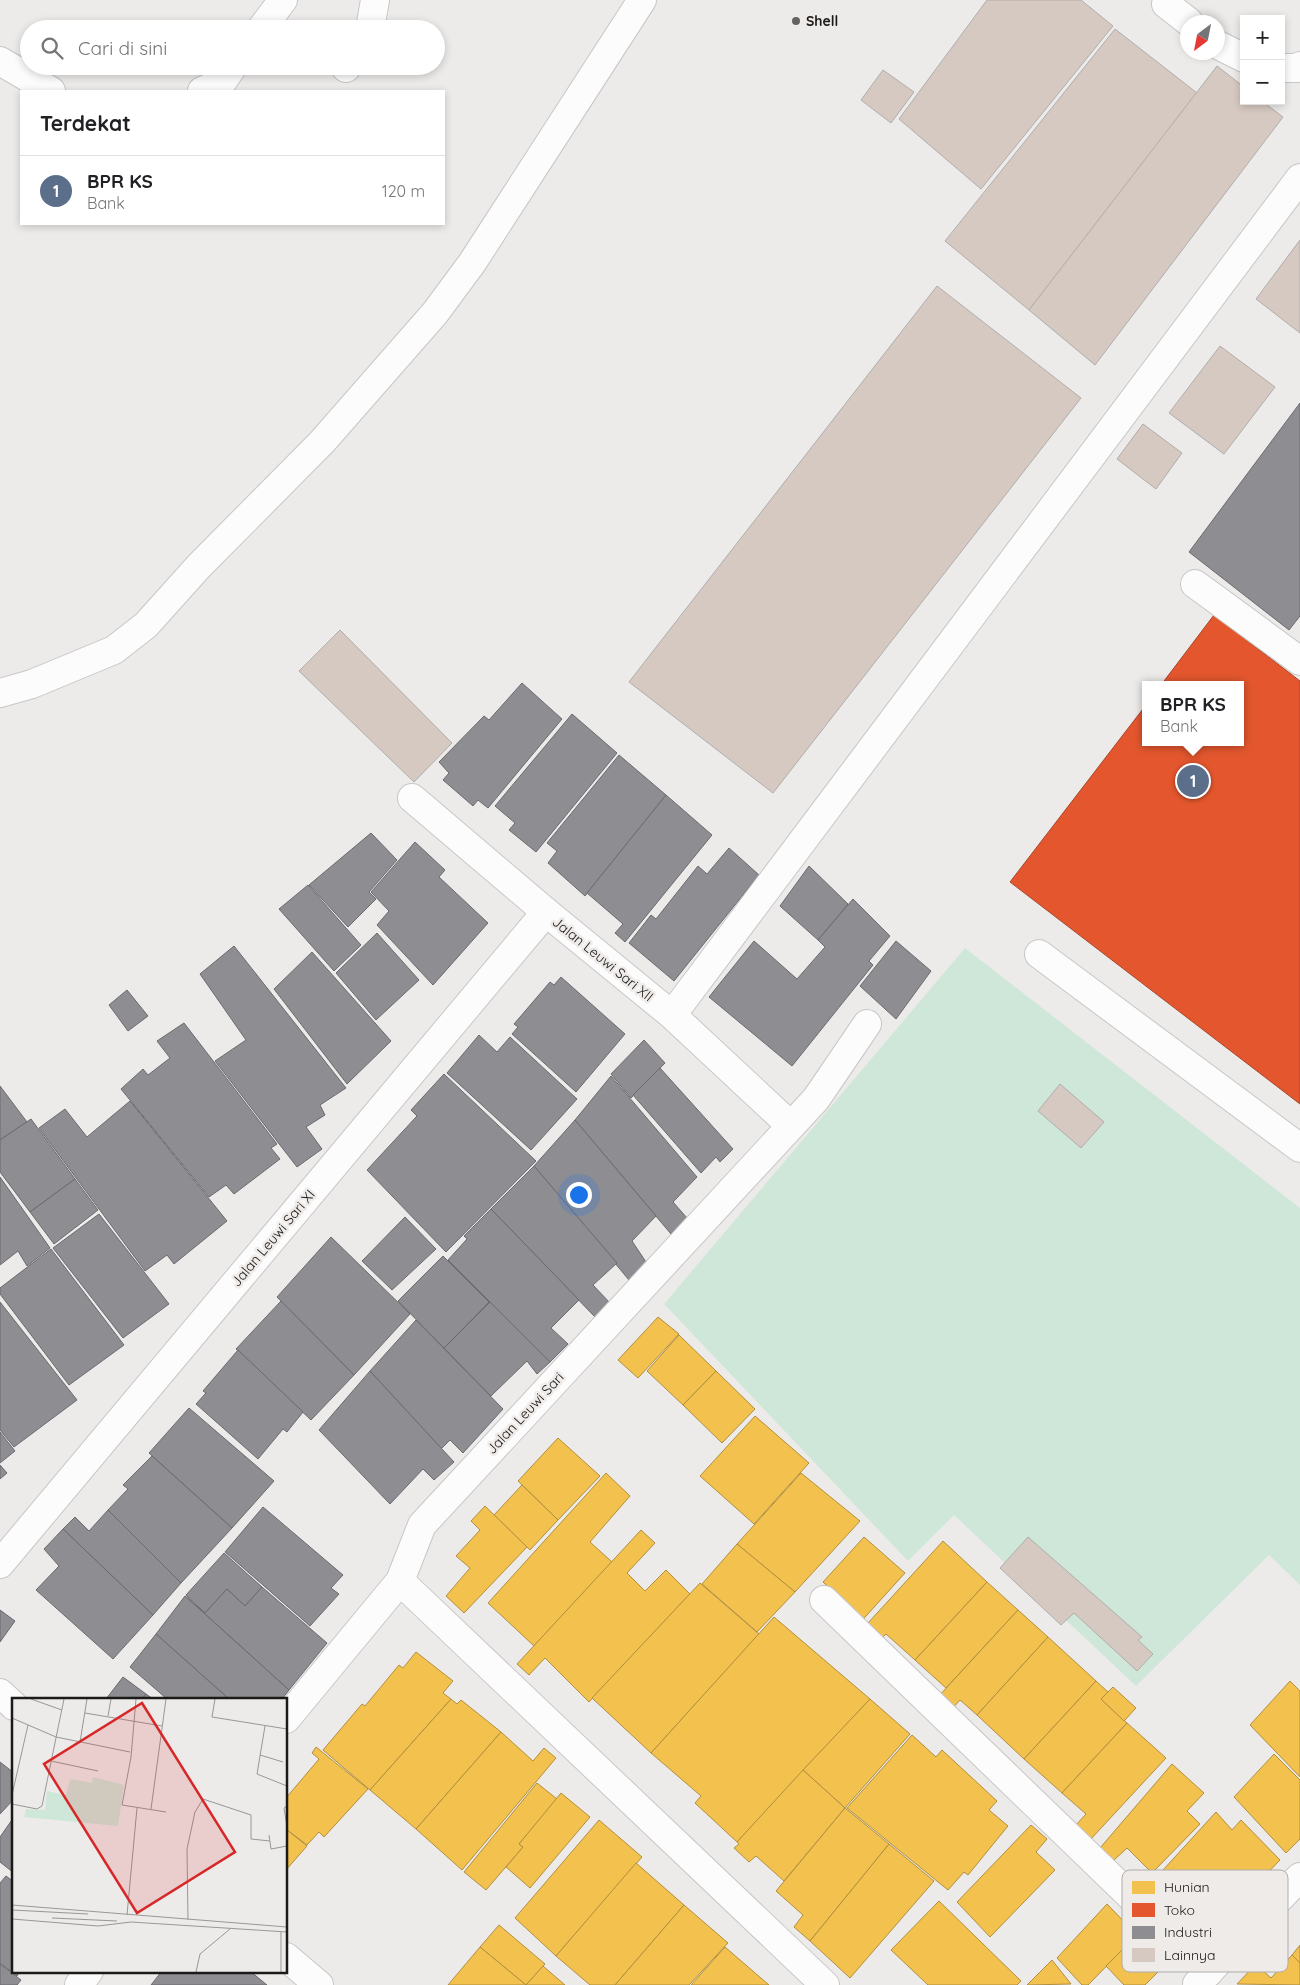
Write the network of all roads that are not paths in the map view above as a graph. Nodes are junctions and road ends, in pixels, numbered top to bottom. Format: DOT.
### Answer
graph roads {
  1 [pos="283,0"];
  2 [pos="374,0"];
  3 [pos="642,0"];
  4 [pos="1166,4"];
  5 [pos="1180,15"];
  6 [pos="268,20"];
  7 [pos="371,20"];
  8 [pos="1225,48"];
  9 [pos="1240,56"];
  10 [pos="0,61"];
  11 [pos="1300,66"];
  12 [pos="1285,68"];
  13 [pos="20,73"];
  14 [pos="24,75"];
  15 [pos="227,75"];
  16 [pos="49,90"];
  17 [pos="204,90"];
  18 [pos="1300,178"];
  19 [pos="1195,584"];
  20 [pos="1300,661"];
  21 [pos="0,693"];
  22 [pos="412,798"];
  23 [pos="546,912"];
  24 [pos="1039,954"];
  25 [pos="672,1014"];
  26 [pos="867,1024"];
  27 [pos="790,1125"];
  28 [pos="1300,1148"];
  29 [pos="0,1564"];
  30 [pos="400,1581"];
  31 [pos="824,1600"];
  32 [pos="0,1693"];
  33 [pos="12,1704"];
  34 [pos="288,1717"];
  35 [pos="1300,1877"];
  36 [pos="1288,1889"];
  37 [pos="1122,1897"];
  38 [pos="288,1958"];
  39 [pos="88,1972"];
  40 [pos="817,1983"];
  41 [pos="79,1985"];
  42 [pos="319,1985"];
  1 -- 6 [label="street"];
  2 -- 7 [label="street"];
  3 -- 21 [label="street"];
  4 -- 5 [label="street"];
  8 -- 9 [label="street"];
  10 -- 13 [label="street"];
  11 -- 12 [label="street"];
  14 -- 16 [label="street"];
  15 -- 17 [label="street"];
  18 -- 25 [label="street"];
  19 -- 20 [label="street"];
  22 -- 23 [label="street, Jalan Leuwi Sari XII"];
  23 -- 25 [label="street, Jalan Leuwi Sari XII"];
  23 -- 29 [label="street, Jalan Leuwi Sari XI"];
  24 -- 28 [label="street"];
  25 -- 27 [label="street, Jalan Leuwi Sari XII"];
  26 -- 27 [label="street, Jalan Leuwi Sari"];
  27 -- 30 [label="street, Jalan Leuwi Sari"];
  30 -- 34 [label="street, Jalan Leuwi Sari"];
  30 -- 40 [label="street"];
  31 -- 37 [label="street"];
  32 -- 33 [label="street"];
  35 -- 36 [label="street"];
  38 -- 42 [label="street"];
  39 -- 41 [label="street"];
}
